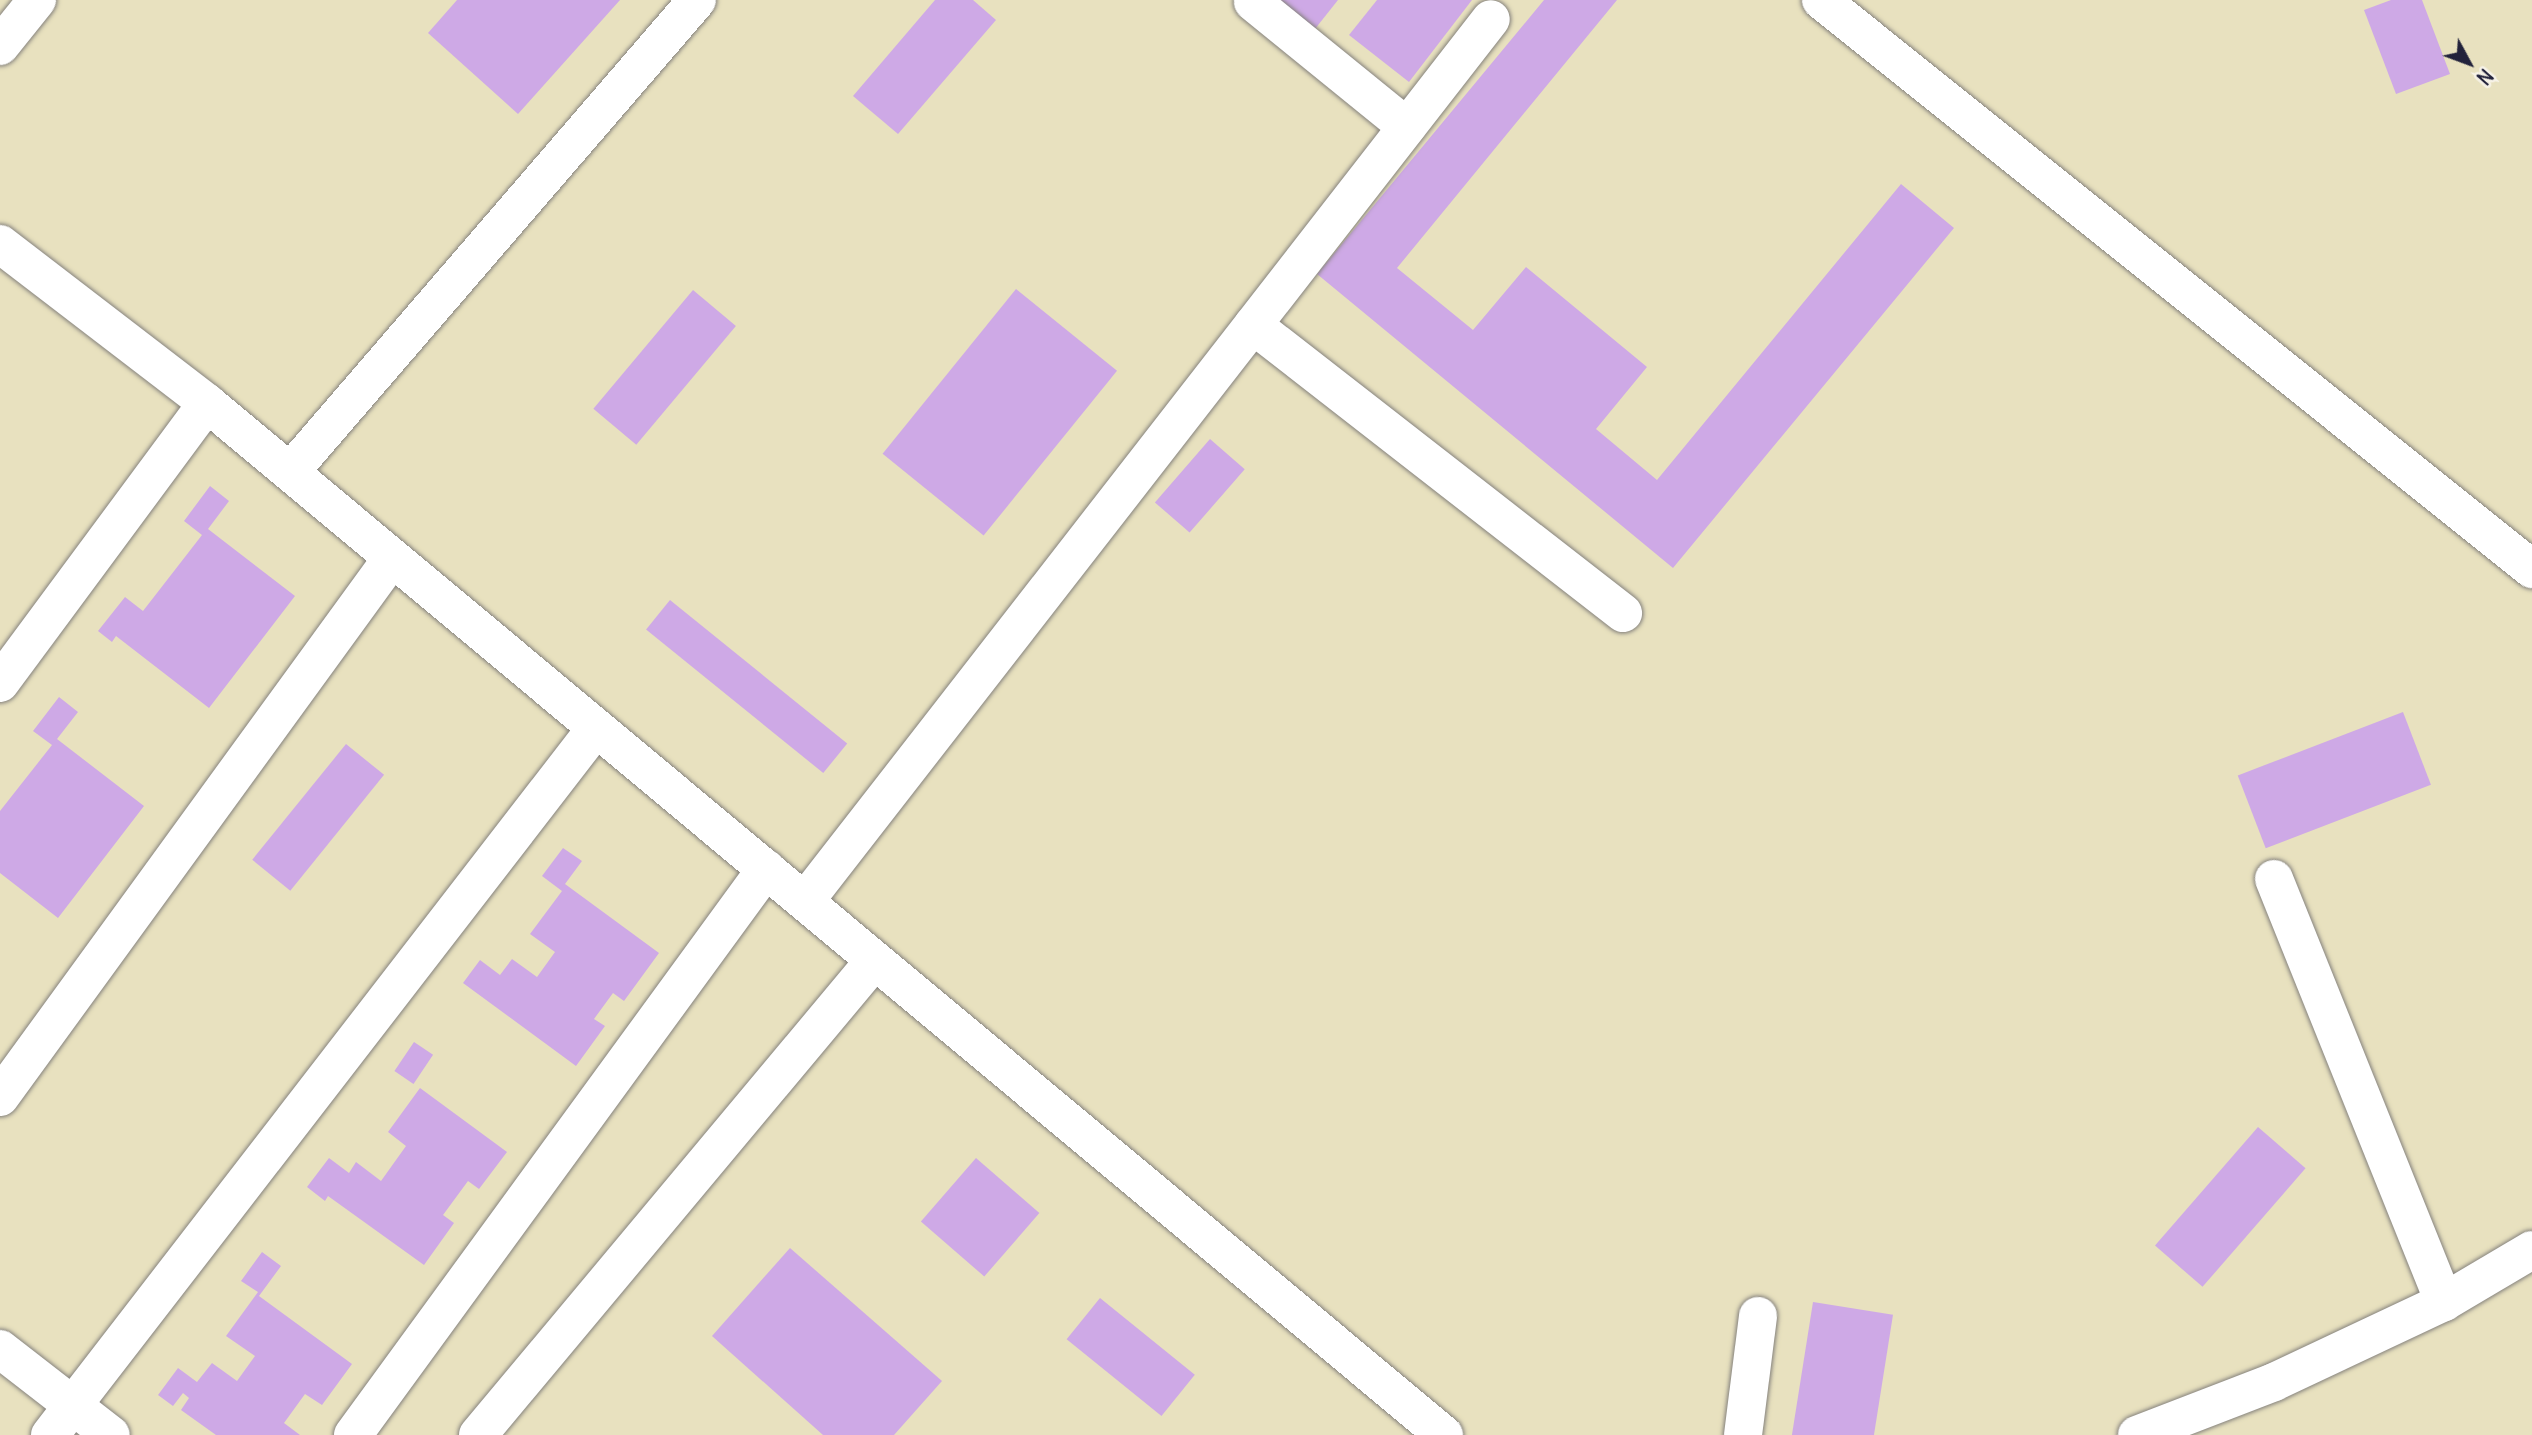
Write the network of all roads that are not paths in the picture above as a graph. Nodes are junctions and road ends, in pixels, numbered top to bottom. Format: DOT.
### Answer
graph roads {
  1 [pos="37,0"];
  2 [pos="698,0"];
  3 [pos="1821,0"];
  4 [pos="1253,2"];
  5 [pos="1491,19"];
  6 [pos="0,46"];
  7 [pos="1407,127"];
  8 [pos="0,244"];
  9 [pos="1253,325"];
  10 [pos="207,403"];
  11 [pos="290,472"];
  12 [pos="392,558"];
  13 [pos="2532,569"];
  14 [pos="1623,613"];
  15 [pos="0,683"];
  16 [pos="596,728"];
  17 [pos="765,869"];
  18 [pos="2274,879"];
  19 [pos="805,901"];
  20 [pos="874,961"];
  21 [pos="0,1097"];
  22 [pos="2532,1250"];
  23 [pos="2444,1302"];
  24 [pos="1758,1316"];
  25 [pos="0,1349"];
  26 [pos="72,1404"];
  27 [pos="50,1435"];
  28 [pos="111,1435"];
  29 [pos="353,1435"];
  30 [pos="478,1435"];
  31 [pos="1444,1435"];
  32 [pos="1743,1435"];
  33 [pos="2137,1435"];
  1 -- 6 [label="lane"];
  2 -- 11 [label="lane"];
  3 -- 13 [label="lane"];
  4 -- 7 [label="lane"];
  5 -- 7 [label="lane"];
  7 -- 9 [label="lane"];
  8 -- 10 [label="lane"];
  9 -- 14 [label="lane"];
  9 -- 19 [label="lane"];
  10 -- 11 [label="lane"];
  10 -- 15 [label="lane"];
  11 -- 12 [label="lane"];
  12 -- 16 [label="lane"];
  12 -- 21 [label="lane"];
  16 -- 17 [label="lane"];
  16 -- 26 [label="lane"];
  17 -- 19 [label="lane"];
  17 -- 29 [label="lane"];
  18 -- 23 [label="lane"];
  19 -- 20 [label="lane"];
  20 -- 30 [label="lane"];
  20 -- 31 [label="lane"];
  22 -- 23 [label="lane"];
  23 -- 33 [label="lane"];
  24 -- 32 [label="lane"];
  25 -- 26 [label="lane"];
  26 -- 27 [label="lane"];
  26 -- 28 [label="lane"];
}
